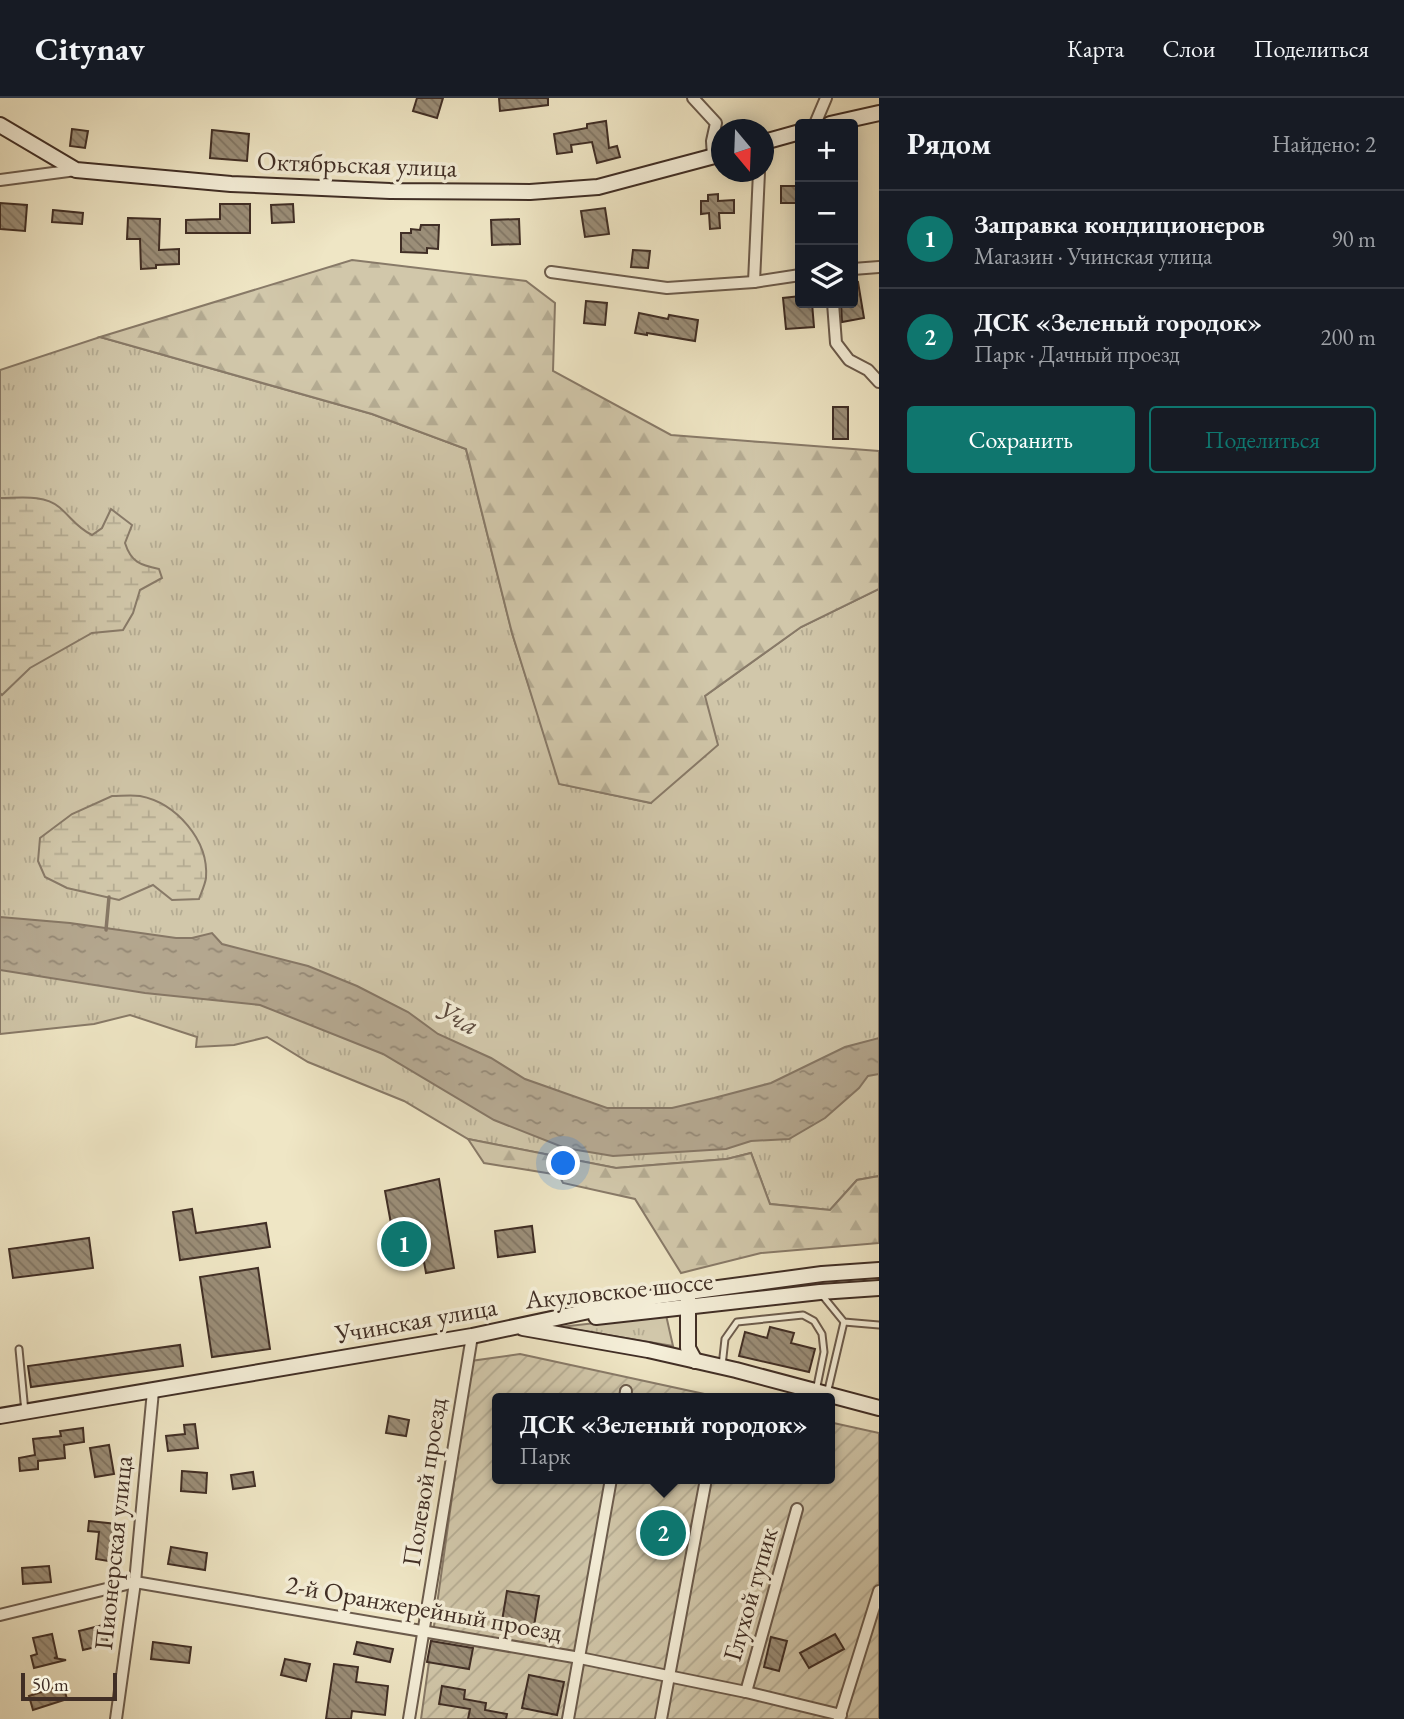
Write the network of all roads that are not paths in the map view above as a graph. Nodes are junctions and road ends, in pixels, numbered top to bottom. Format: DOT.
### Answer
graph roads {
  1 [pos="693,98"];
  2 [pos="826,98"];
  3 [pos="879,113"];
  4 [pos="713,119"];
  5 [pos="817,119"];
  6 [pos="852,119"];
  7 [pos="0,125"];
  8 [pos="795,133"];
  9 [pos="774,139"];
  10 [pos="711,158"];
  11 [pos="76,170"];
  12 [pos="0,180"];
  13 [pos="759,182"];
  14 [pos="879,267"];
  15 [pos="858,269"];
  16 [pos="551,272"];
  17 [pos="795,276"];
  18 [pos="754,282"];
  19 [pos="833,308"];
  20 [pos="879,382"];
  21 [pos="879,1270"];
  22 [pos="879,1288"];
  23 [pos="691,1291"];
  24 [pos="820,1292"];
  25 [pos="688,1307"];
  26 [pos="844,1322"];
  27 [pos="879,1325"];
  28 [pos="515,1326"];
  29 [pos="472,1336"];
  30 [pos="19,1349"];
  31 [pos="695,1361"];
  32 [pos="722,1367"];
  33 [pos="153,1391"];
  34 [pos="821,1393"];
  35 [pos="835,1397"];
  36 [pos="879,1408"];
  37 [pos="25,1412"];
  38 [pos="0,1416"];
  39 [pos="610,1484"];
  40 [pos="705,1484"];
  41 [pos="797,1508"];
  42 [pos="135,1582"];
  43 [pos="879,1591"];
  44 [pos="0,1615"];
  45 [pos="424,1632"];
  46 [pos="580,1658"];
  47 [pos="668,1676"];
  48 [pos="746,1692"];
  49 [pos="840,1717"];
  50 [pos="116,1719"];
  51 [pos="409,1719"];
  52 [pos="568,1719"];
  53 [pos="660,1719"];
  1 -- 4 [label="street"];
  2 -- 5 [label="street"];
  3 -- 6 [label="main road"];
  7 -- 11 [label="main road, Октябрьская улица"];
  8 -- 9 [label="main road"];
  10 -- 11 [label="main road, Октябрьская улица"];
  11 -- 12 [label="street"];
  13 -- 18 [label="street"];
  14 -- 15 [label="street"];
  16 -- 18 [label="street"];
  17 -- 18 [label="street"];
  19 -- 20 [label="street"];
  21 -- 23 [label="main road, Акуловское шоссе"];
  22 -- 24 [label="main road, Акуловское шоссе"];
  23 -- 25 [label="main road"];
  23 -- 28 [label="main road, Акуловское шоссе"];
  24 -- 25 [label="main road, Акуловское шоссе"];
  24 -- 26 [label="lane"];
  25 -- 28 [label="main road, Акуловское шоссе"];
  25 -- 31 [label="main road"];
  26 -- 27 [label="lane"];
  26 -- 34 [label="lane"];
  28 -- 29 [label="main road, Учинская улица"];
  28 -- 31 [label="main road, Учинская улица"];
  29 -- 33 [label="main road, Учинская улица"];
  29 -- 45 [label="street, Полевой проезд"];
  30 -- 37 [label="lane"];
  31 -- 32 [label="main road, Учинская улица"];
  32 -- 34 [label="main road, Учинская улица"];
  32 -- 34 [label="lane"];
  33 -- 37 [label="main road, Учинская улица"];
  33 -- 42 [label="street, Пионерская улица"];
  35 -- 36 [label="main road, Учинская улица"];
  37 -- 38 [label="main road, Учинская улица"];
  39 -- 46 [label="street"];
  40 -- 47 [label="street"];
  41 -- 48 [label="street, Глухой тупик"];
  42 -- 44 [label="street, 2-й Оранжерейный проезд"];
  42 -- 45 [label="street, 2-й Оранжерейный проезд"];
  42 -- 50 [label="street, Пионерская улица"];
  43 -- 49 [label="street"];
  45 -- 46 [label="street, 2-й Оранжерейный проезд"];
  45 -- 51 [label="street, Полевой проезд"];
  46 -- 47 [label="street, 2-й Оранжерейный проезд"];
  46 -- 52 [label="street"];
  47 -- 48 [label="street, 2-й Оранжерейный проезд"];
  47 -- 53 [label="street"];
  48 -- 49 [label="street, 2-й Оранжерейный проезд"];
}
